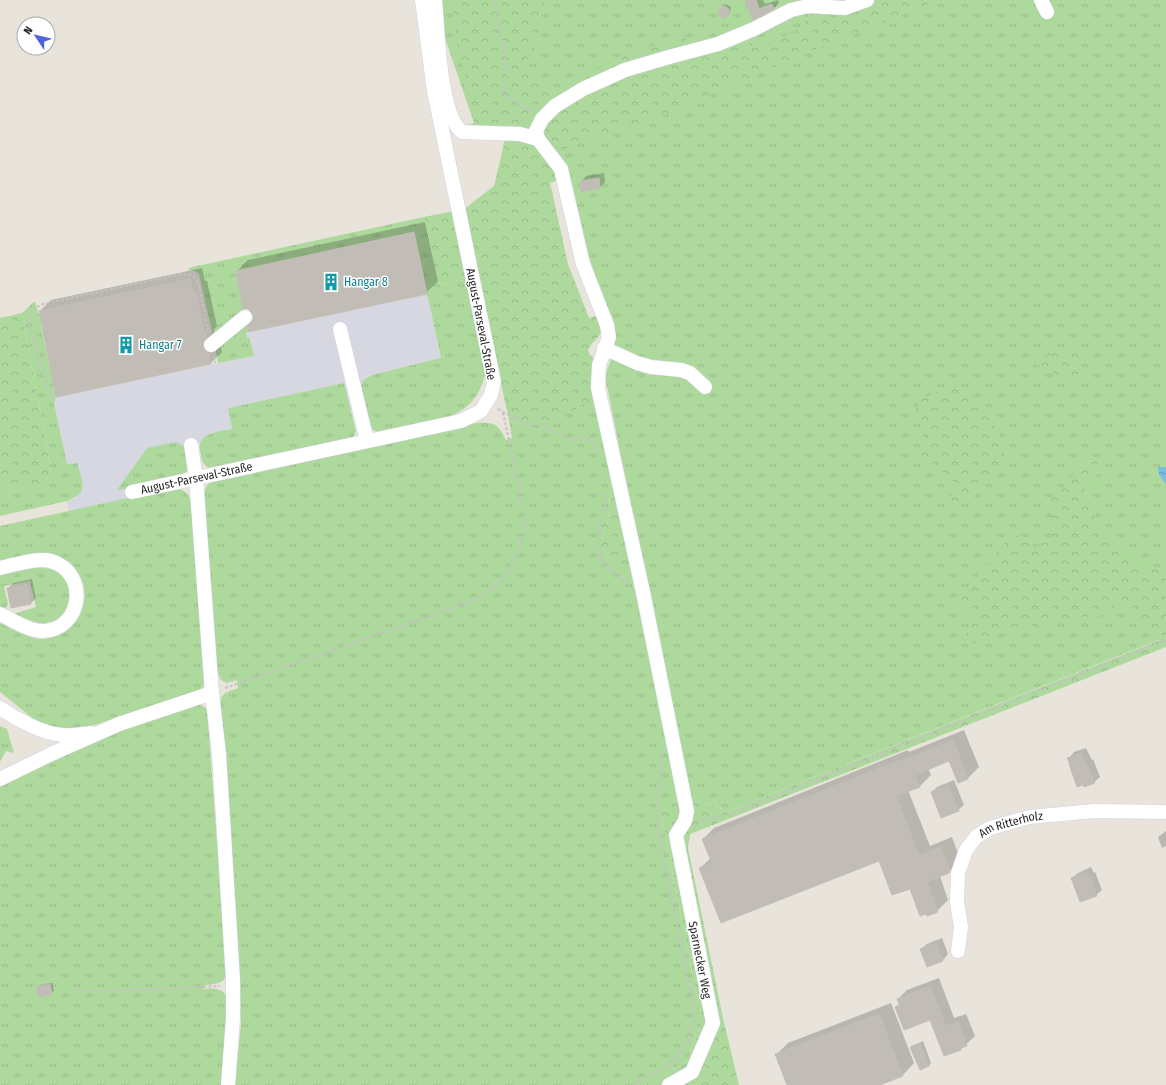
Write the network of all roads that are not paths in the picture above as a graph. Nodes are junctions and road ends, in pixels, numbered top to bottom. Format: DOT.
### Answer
graph roads {
  1 [pos="422,0"];
  2 [pos="435,0"];
  3 [pos="867,0"];
  4 [pos="538,139"];
  5 [pos="245,318"];
  6 [pos="340,329"];
  7 [pos="211,345"];
  8 [pos="604,348"];
  9 [pos="705,386"];
  10 [pos="367,441"];
  11 [pos="191,445"];
  12 [pos="196,478"];
  13 [pos="132,492"];
  14 [pos="0,568"];
  15 [pos="0,614"];
  16 [pos="212,693"];
  17 [pos="0,708"];
  18 [pos="101,732"];
  19 [pos="0,778"];
  20 [pos="1166,812"];
  21 [pos="958,951"];
  22 [pos="228,1085"];
  23 [pos="669,1085"];
  1 -- 10 [label="street, August-Parseval-Straße"];
  2 -- 4 [label="street"];
  3 -- 4 [label="street"];
  4 -- 8 [label="street"];
  5 -- 7 [label="street"];
  6 -- 10 [label="street"];
  8 -- 9 [label="street"];
  8 -- 23 [label="street, Sparnecker Weg"];
  10 -- 12 [label="street, August-Parseval-Straße"];
  11 -- 12 [label="street"];
  12 -- 13 [label="street, August-Parseval-Straße"];
  12 -- 16 [label="street"];
  14 -- 15 [label="street"];
  16 -- 18 [label="street"];
  16 -- 22 [label="street"];
  17 -- 18 [label="street"];
  18 -- 19 [label="street"];
  20 -- 21 [label="street, Am Ritterholz"];
}
